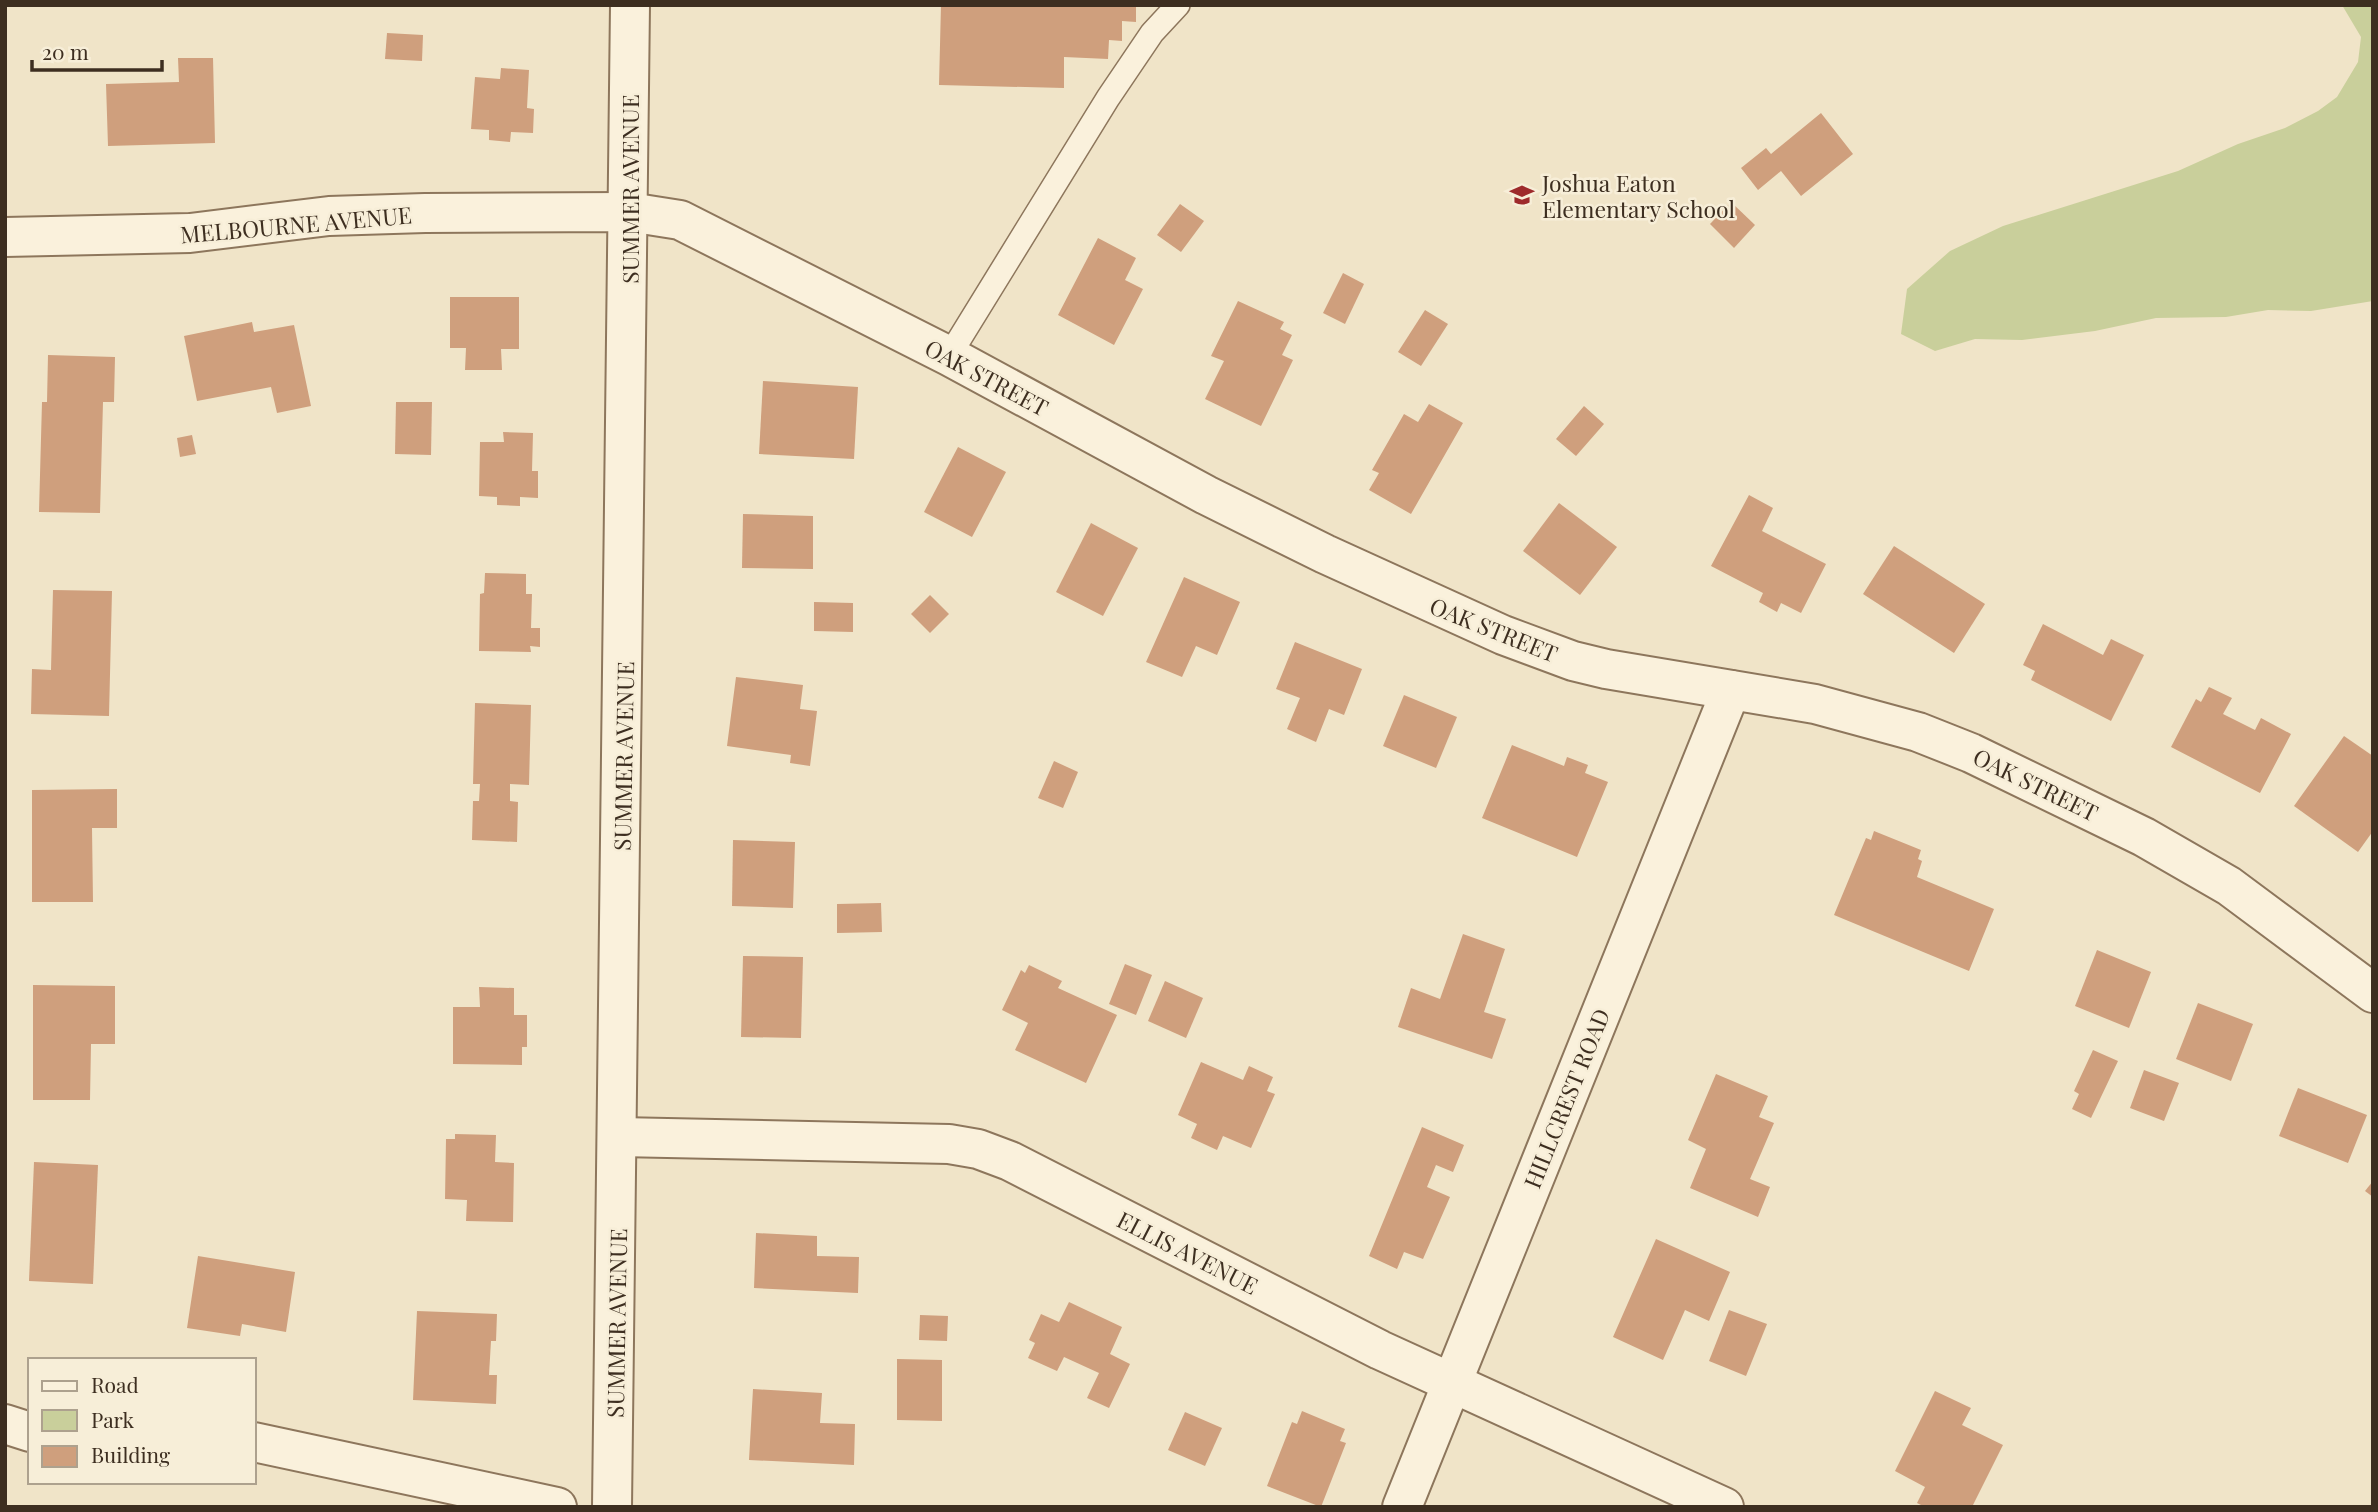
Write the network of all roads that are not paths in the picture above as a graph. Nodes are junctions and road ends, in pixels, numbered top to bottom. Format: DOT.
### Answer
graph roads {
  1 [pos="630,5"];
  2 [pos="1178,5"];
  3 [pos="629,212"];
  4 [pos="5,237"];
  5 [pos="949,356"];
  6 [pos="1731,690"];
  7 [pos="2373,993"];
  8 [pos="619,1137"];
  9 [pos="1451,1384"];
  10 [pos="5,1424"];
  11 [pos="28,1431"];
  12 [pos="256,1442"];
  13 [pos="557,1507"];
  14 [pos="612,1507"];
  15 [pos="1402,1507"];
  16 [pos="1724,1507"];
  1 -- 3 [label="street, SUMMER AVENUE"];
  2 -- 5 [label="lane"];
  3 -- 4 [label="street, MELBOURNE AVENUE"];
  3 -- 5 [label="street, OAK STREET"];
  3 -- 8 [label="street, SUMMER AVENUE"];
  5 -- 6 [label="street, OAK STREET"];
  6 -- 7 [label="street, OAK STREET"];
  6 -- 9 [label="street, HILLCREST ROAD"];
  8 -- 9 [label="street, ELLIS AVENUE"];
  8 -- 14 [label="street, SUMMER AVENUE"];
  9 -- 15 [label="street, HILLCREST ROAD"];
  9 -- 16 [label="street, ELLIS AVENUE"];
  10 -- 11 [label="street"];
  12 -- 13 [label="street"];
}
